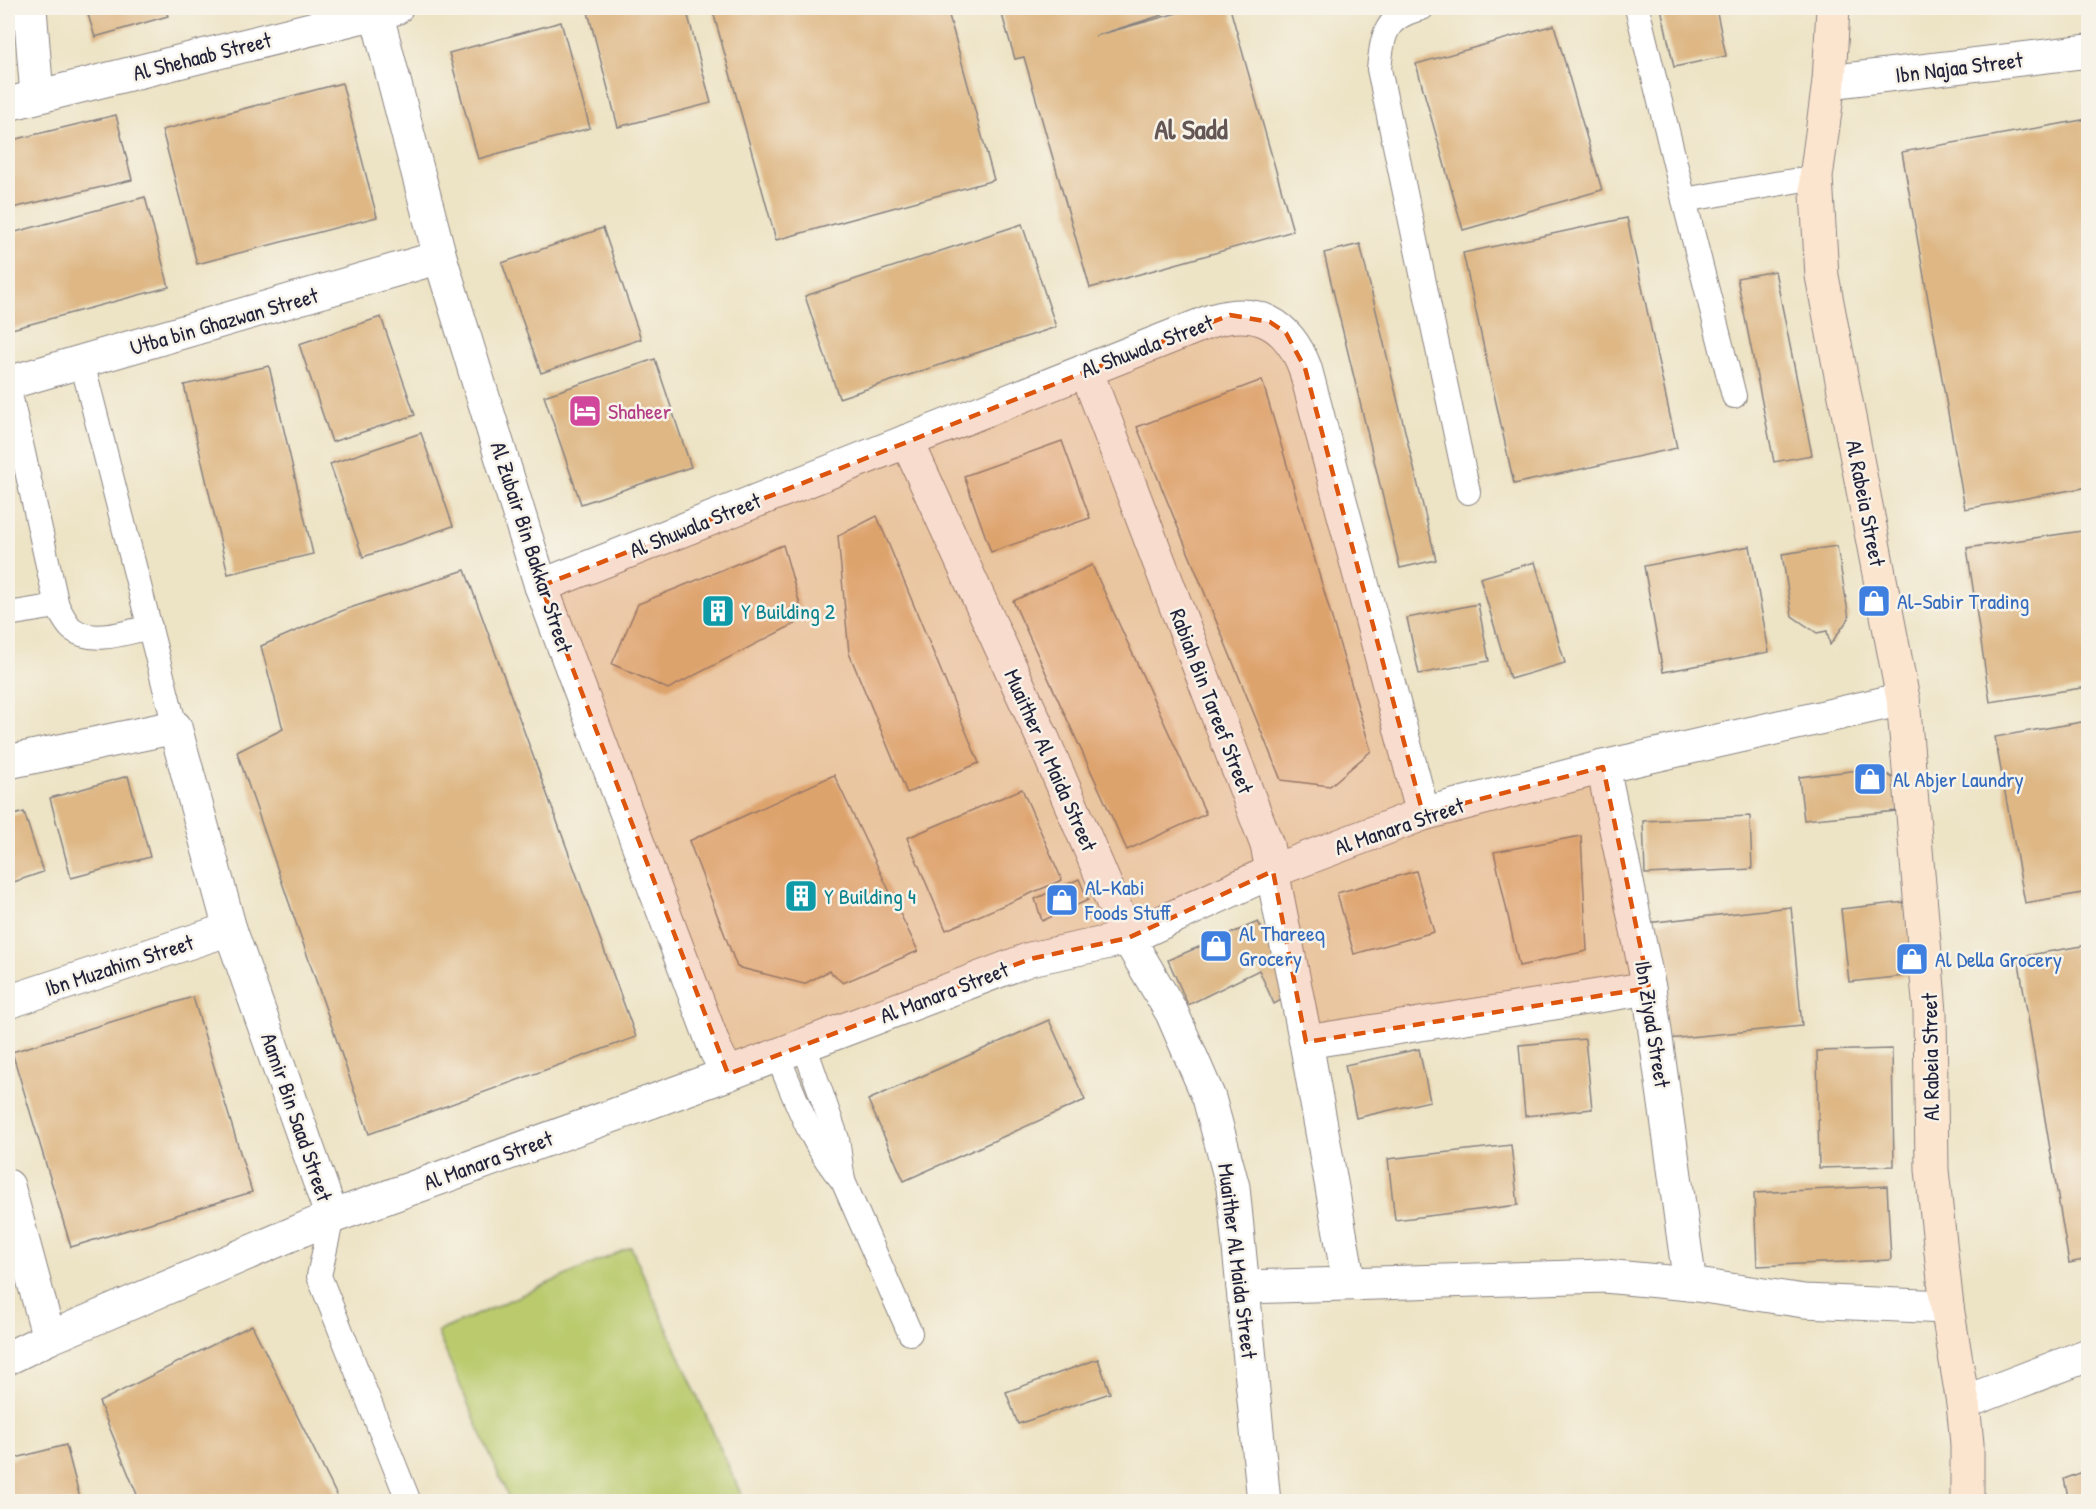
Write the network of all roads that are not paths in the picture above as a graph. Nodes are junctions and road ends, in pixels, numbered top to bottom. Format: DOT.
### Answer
graph roads {
  1 [pos="30,8"];
  2 [pos="1422,8"];
  3 [pos="1637,8"];
  4 [pos="1833,8"];
  5 [pos="382,9"];
  6 [pos="2088,51"];
  7 [pos="1829,82"];
  8 [pos="22,100"];
  9 [pos="1816,177"];
  10 [pos="1684,200"];
  11 [pos="440,257"];
  12 [pos="82,362"];
  13 [pos="1086,370"];
  14 [pos="8,384"];
  15 [pos="1734,396"];
  16 [pos="907,441"];
  17 [pos="1468,492"];
  18 [pos="541,586"];
  19 [pos="57,606"];
  20 [pos="8,614"];
  21 [pos="150,627"];
  22 [pos="1903,699"];
  23 [pos="175,727"];
  24 [pos="8,762"];
  25 [pos="1603,767"];
  26 [pos="1423,814"];
  27 [pos="1273,871"];
  28 [pos="230,929"];
  29 [pos="1128,938"];
  30 [pos="1649,987"];
  31 [pos="8,1002"];
  32 [pos="1306,1042"];
  33 [pos="791,1050"];
  34 [pos="728,1074"];
  35 [pos="8,1186"];
  36 [pos="332,1217"];
  37 [pos="1349,1283"];
  38 [pos="1690,1284"];
  39 [pos="1244,1287"];
  40 [pos="1947,1307"];
  41 [pos="910,1333"];
  42 [pos="49,1338"];
  43 [pos="2088,1356"];
  44 [pos="8,1358"];
  45 [pos="1963,1403"];
  46 [pos="409,1502"];
  47 [pos="1264,1502"];
  48 [pos="1967,1502"];
  1 -- 8 [label="street"];
  2 -- 17 [label="lane"];
  3 -- 10 [label="lane"];
  4 -- 7 [label="street, Al Rabeia Street"];
  5 -- 8 [label="street, Al Shehaab Street"];
  5 -- 11 [label="street, Al Zubair Bin Bakkar Street"];
  6 -- 7 [label="street, Ibn Najaa Street"];
  7 -- 9 [label="street, Al Rabeia Street"];
  9 -- 10 [label="lane"];
  9 -- 22 [label="street, Al Rabeia Street"];
  10 -- 15 [label="lane"];
  11 -- 12 [label="street, Utba bin Ghazwan Street"];
  11 -- 18 [label="street, Al Zubair Bin Bakkar Street"];
  12 -- 14 [label="street, Utba bin Ghazwan Street"];
  12 -- 21 [label="lane"];
  13 -- 16 [label="street, Al Shuwala Street"];
  13 -- 26 [label="street, Al Shuwala Street"];
  13 -- 27 [label="street, Rabiah Bin Tareef Street"];
  14 -- 19 [label="lane"];
  16 -- 18 [label="street, Al Shuwala Street"];
  16 -- 29 [label="street, Muaither Al Maida Street"];
  18 -- 34 [label="street, Al Zubair Bin Bakkar Street"];
  19 -- 20 [label="lane"];
  19 -- 21 [label="lane"];
  21 -- 23 [label="lane"];
  22 -- 25 [label="street, Al Manara Street"];
  22 -- 40 [label="street, Al Rabeia Street"];
  23 -- 24 [label="street"];
  23 -- 28 [label="street, Aamir Bin Saad Street"];
  25 -- 26 [label="street, Al Manara Street"];
  25 -- 30 [label="street, Ibn Ziyad Street"];
  26 -- 27 [label="street, Al Manara Street"];
  27 -- 29 [label="street, Al Manara Street"];
  27 -- 32 [label="street, Rabiah Bin Tareef Street"];
  28 -- 31 [label="street, Ibn Muzahim Street"];
  28 -- 36 [label="street, Aamir Bin Saad Street"];
  29 -- 33 [label="street, Al Manara Street"];
  29 -- 39 [label="street, Muaither Al Maida Street"];
  30 -- 32 [label="street"];
  30 -- 38 [label="street, Ibn Ziyad Street"];
  32 -- 37 [label="street, Rabiah Bin Tareef Street"];
  33 -- 34 [label="street, Al Manara Street"];
  33 -- 41 [label="lane"];
  34 -- 36 [label="street, Al Manara Street"];
  35 -- 42 [label="street"];
  36 -- 42 [label="street, Al Manara Street"];
  36 -- 46 [label="lane, Aamir Bin Saad Street"];
  37 -- 38 [label="street"];
  37 -- 39 [label="street"];
  38 -- 40 [label="street"];
  39 -- 47 [label="street, Muaither Al Maida Street"];
  40 -- 45 [label="street, Al Rabeia Street"];
  42 -- 44 [label="street, Al Manara Street"];
  43 -- 45 [label="street"];
  45 -- 48 [label="street, Al Rabeia Street"];
}
